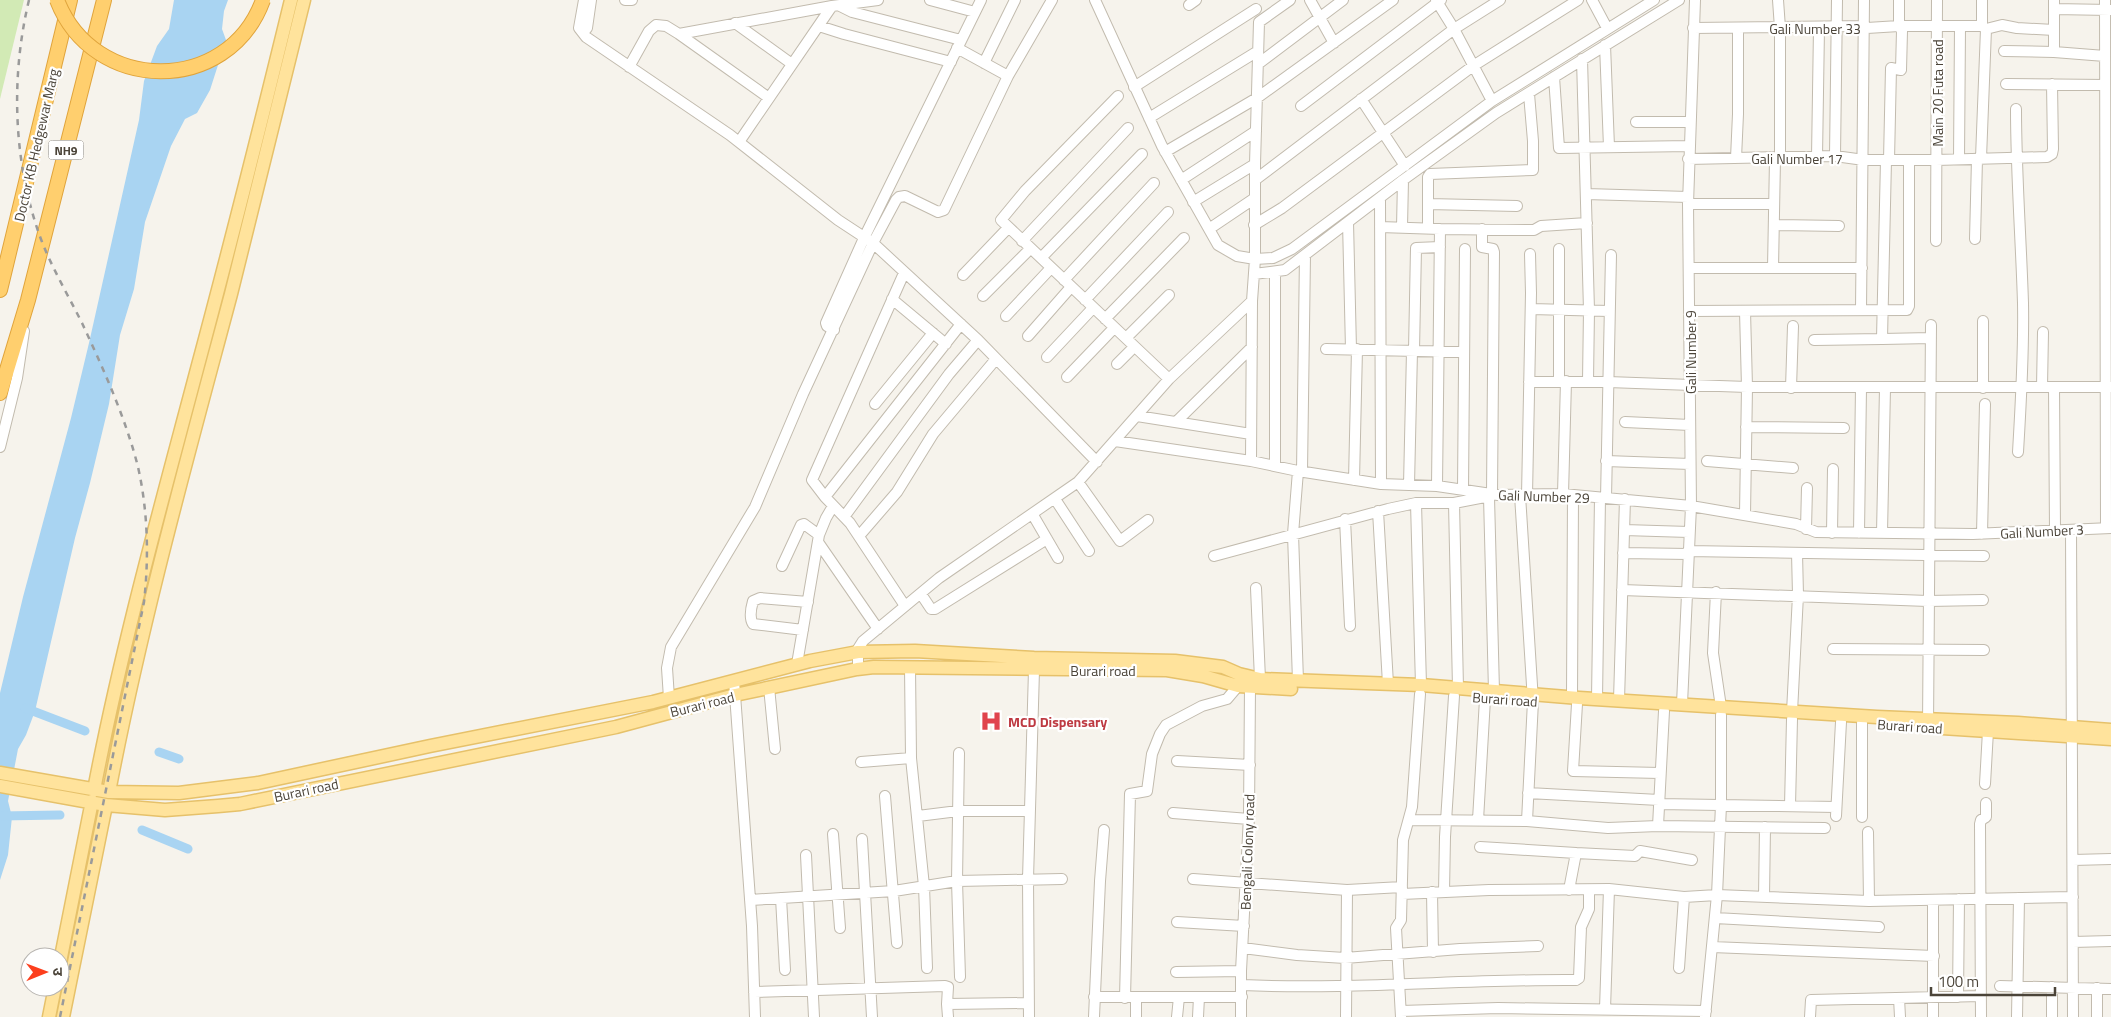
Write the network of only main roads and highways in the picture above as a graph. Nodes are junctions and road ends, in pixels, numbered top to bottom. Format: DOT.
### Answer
graph roads {
  1 [pos="57,0"];
  2 [pos="70,0"];
  3 [pos="104,0"];
  4 [pos="263,0"];
  5 [pos="292,0"];
  6 [pos="304,0"];
  7 [pos="0,290"];
  8 [pos="0,393"];
  9 [pos="983,655"];
  10 [pos="983,669"];
  11 [pos="1249,684"];
  12 [pos="1421,689"];
  13 [pos="1575,700"];
  14 [pos="1721,711"];
  15 [pos="1792,715"];
  16 [pos="1928,723"];
  17 [pos="2111,730"];
  18 [pos="2073,731"];
  19 [pos="2111,738"];
  20 [pos="0,773"];
  21 [pos="0,786"];
  22 [pos="48,787"];
  23 [pos="109,792"];
  24 [pos="93,796"];
  25 [pos="106,805"];
  26 [pos="63,947"];
  27 [pos="53,997"];
  28 [pos="49,1017"];
  29 [pos="63,1017"];
  1 -- 4 [label="highway, bridge"];
  2 -- 7 [label="highway, Doctor KB Hedgewar Marg / NH9"];
  3 -- 8 [label="highway, Doctor KB Hedgewar Marg / NH9"];
  5 -- 24 [label="main road"];
  6 -- 23 [label="main road"];
  9 -- 10 [label="main road"];
  9 -- 11 [label="main road, Burari road"];
  9 -- 23 [label="main road, Burari road"];
  10 -- 11 [label="main road, Burari road"];
  10 -- 25 [label="main road, Burari road"];
  11 -- 12 [label="main road, Burari road"];
  11 -- 12 [label="main road, Burari road"];
  12 -- 13 [label="main road, Burari road"];
  13 -- 14 [label="main road, Burari road"];
  13 -- 14 [label="main road, Burari road"];
  14 -- 15 [label="main road, Burari road"];
  15 -- 16 [label="main road, Burari road"];
  15 -- 16 [label="main road, Burari road"];
  16 -- 18 [label="main road, Burari road"];
  16 -- 18 [label="main road, Burari road"];
  17 -- 18 [label="main road, Burari road"];
  18 -- 19 [label="main road, Burari road"];
  20 -- 22 [label="main road"];
  21 -- 22 [label="main road"];
  22 -- 24 [label="main road"];
  23 -- 24 [label="main road, Burari road"];
  24 -- 25 [label="main road, Burari road"];
  24 -- 26 [label="main road"];
  25 -- 29 [label="main road"];
  27 -- 28 [label="main road"];
}
